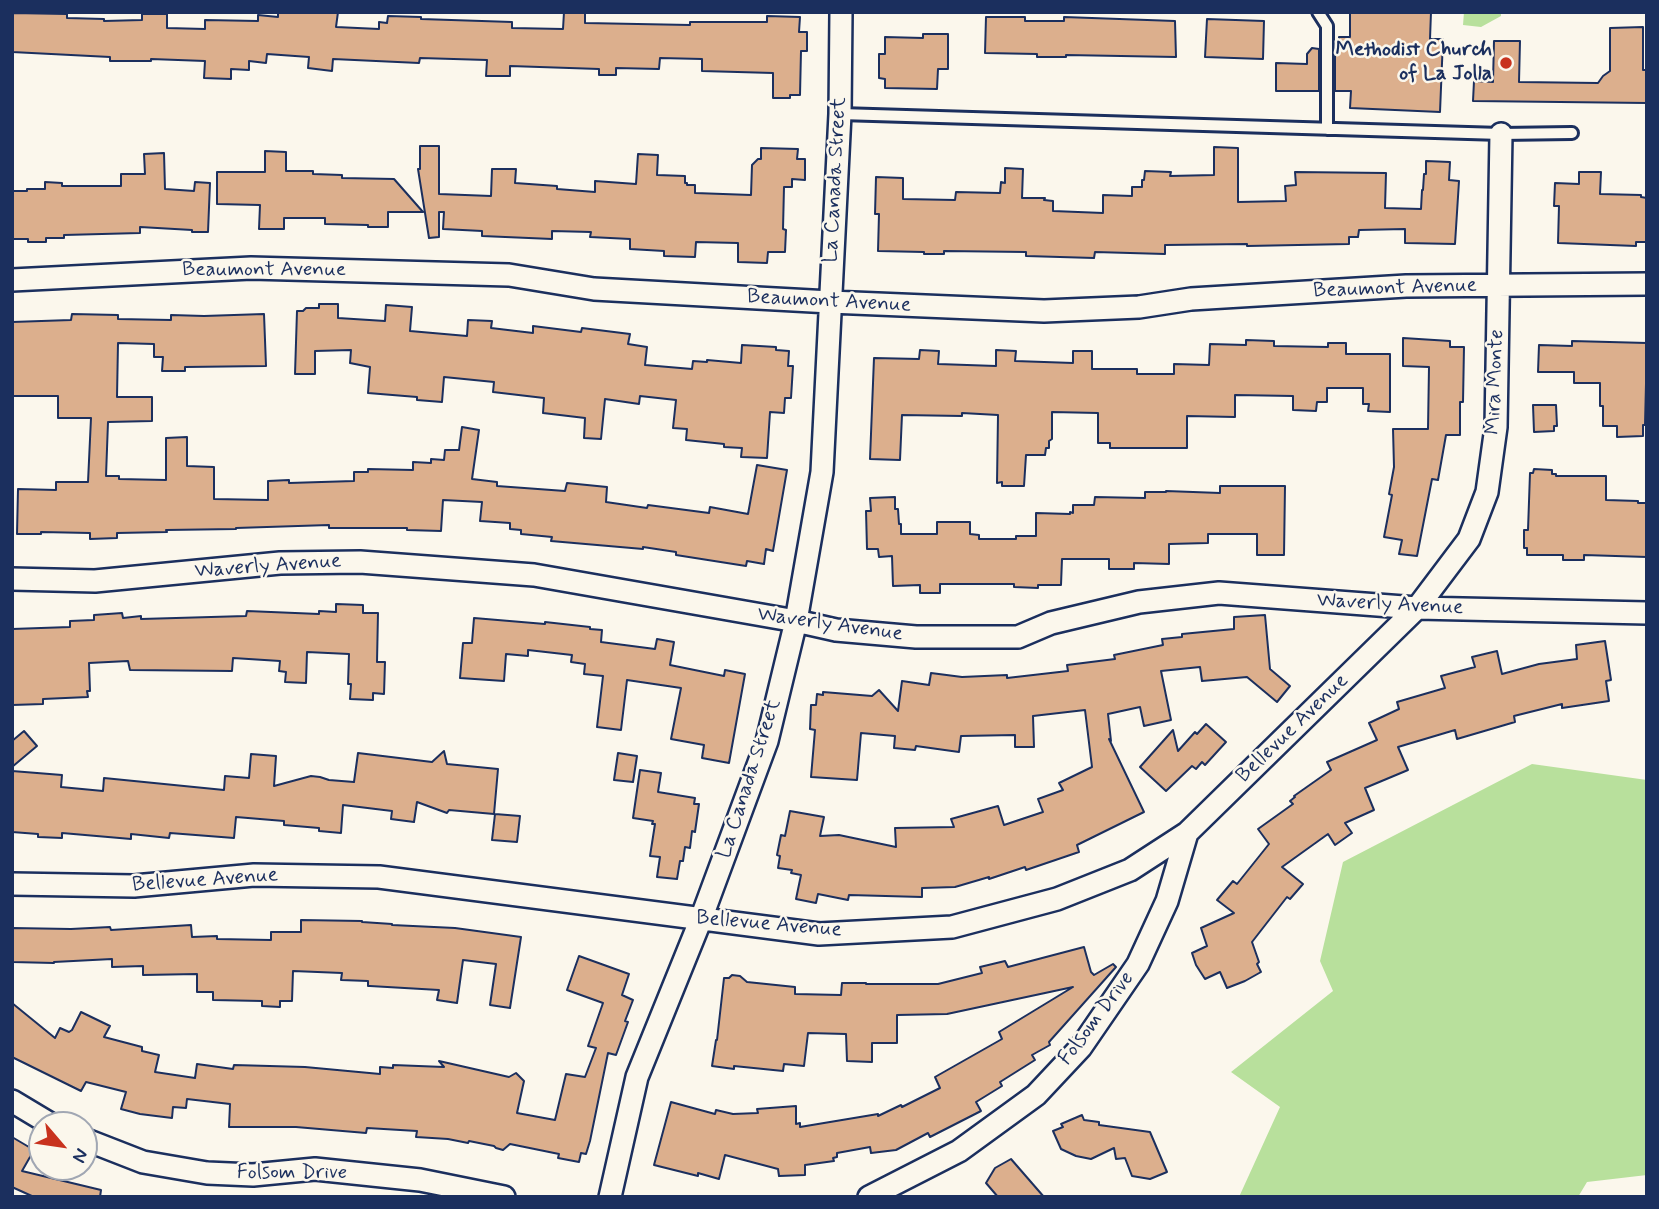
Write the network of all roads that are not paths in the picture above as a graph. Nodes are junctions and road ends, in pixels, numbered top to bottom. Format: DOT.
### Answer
graph roads {
  1 [pos="841,12"];
  2 [pos="1318,12"];
  3 [pos="840,114"];
  4 [pos="1327,129"];
  5 [pos="1572,133"];
  6 [pos="1501,134"];
  7 [pos="12,280"];
  8 [pos="1647,284"];
  9 [pos="1498,286"];
  10 [pos="830,303"];
  11 [pos="12,579"];
  12 [pos="1416,608"];
  13 [pos="1647,613"];
  14 [pos="796,621"];
  15 [pos="1187,833"];
  16 [pos="12,884"];
  17 [pos="701,919"];
  18 [pos="12,1101"];
  19 [pos="29,1111"];
  20 [pos="98,1144"];
  21 [pos="504,1197"];
  22 [pos="610,1197"];
  23 [pos="869,1197"];
  1 -- 3 [label="street, La Canada Street"];
  2 -- 4 [label="lane"];
  3 -- 4 [label="lane"];
  3 -- 10 [label="street, La Canada Street"];
  4 -- 6 [label="lane"];
  5 -- 6 [label="lane"];
  6 -- 9 [label="street, Mira Monte"];
  7 -- 10 [label="street, Beaumont Avenue"];
  8 -- 9 [label="street, Beaumont Avenue"];
  9 -- 10 [label="street, Beaumont Avenue"];
  9 -- 12 [label="street, Mira Monte"];
  10 -- 14 [label="street, La Canada Street"];
  11 -- 14 [label="street, Waverly Avenue"];
  12 -- 13 [label="street, Waverly Avenue"];
  12 -- 14 [label="street, Waverly Avenue"];
  12 -- 15 [label="street, Bellevue Avenue"];
  14 -- 17 [label="street, La Canada Street"];
  15 -- 17 [label="street, Bellevue Avenue"];
  15 -- 23 [label="street, Folsom Drive"];
  16 -- 17 [label="street, Bellevue Avenue"];
  17 -- 22 [label="street, La Canada Street"];
  18 -- 19 [label="street"];
  20 -- 21 [label="street, Folsom Drive"];
}
